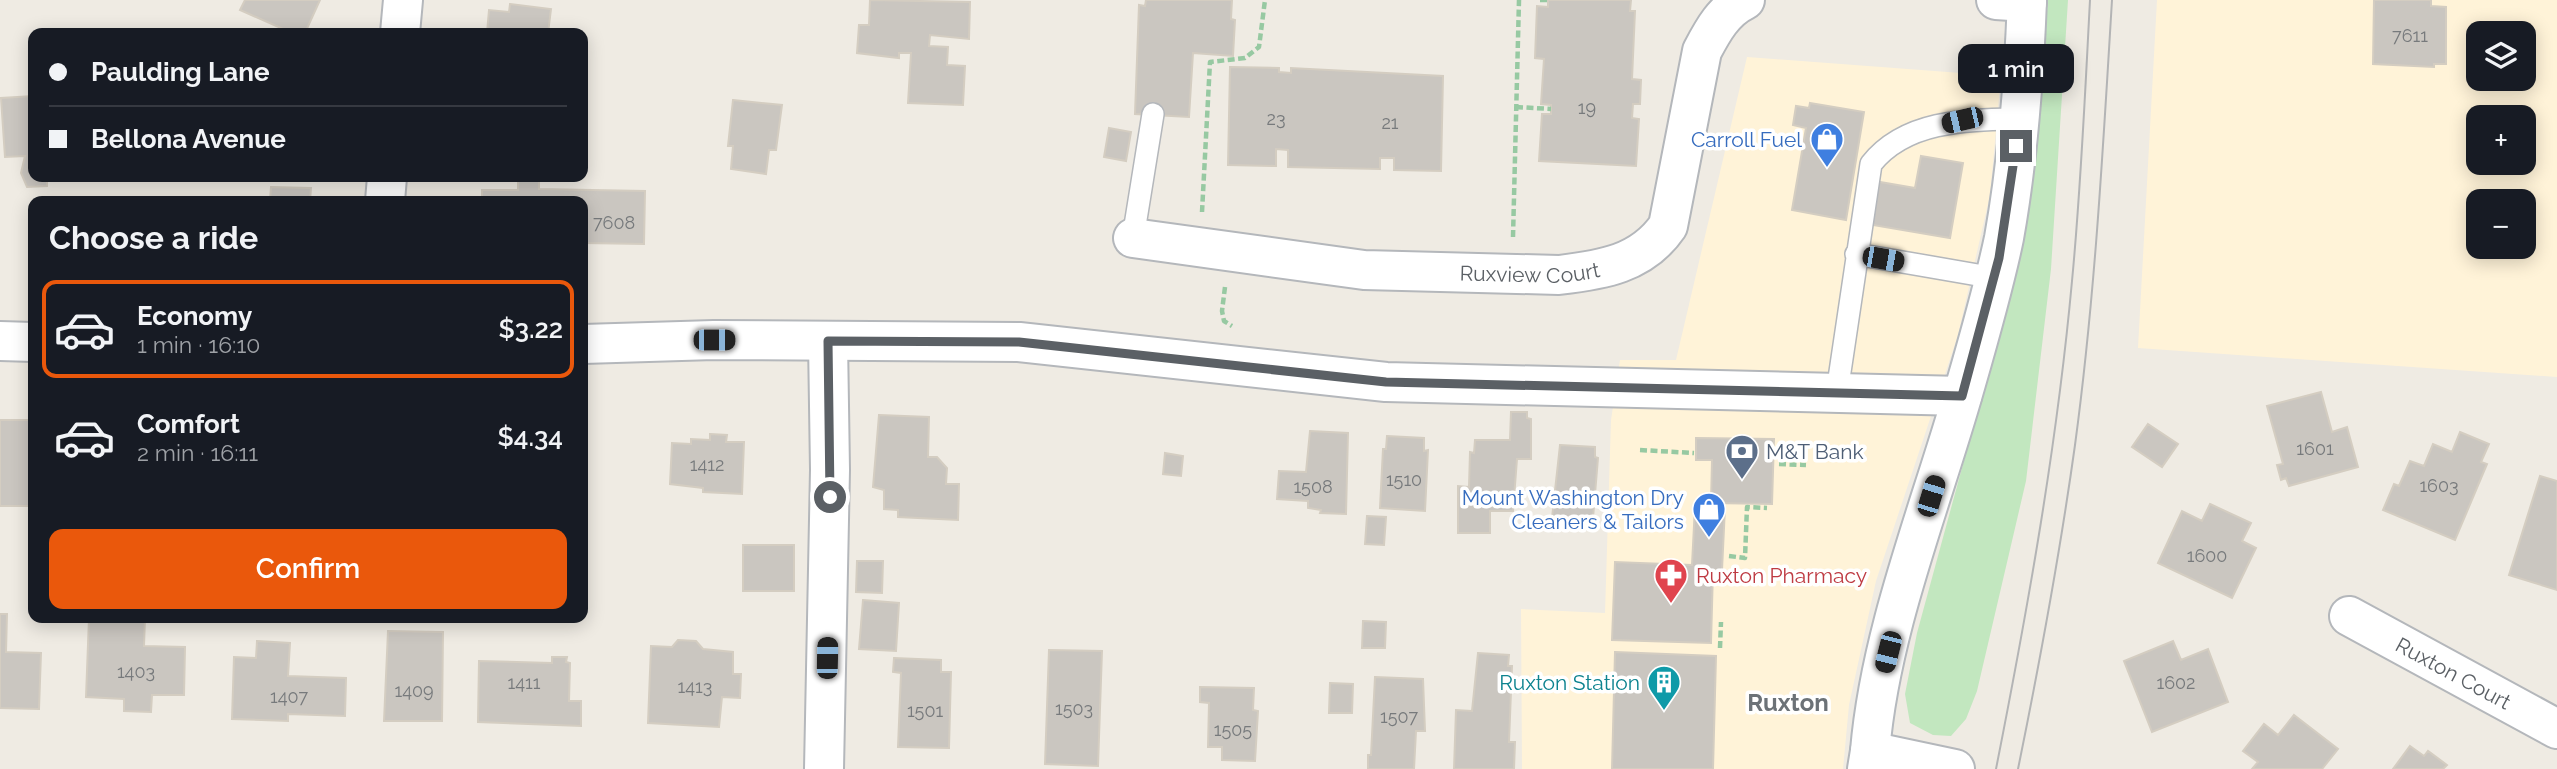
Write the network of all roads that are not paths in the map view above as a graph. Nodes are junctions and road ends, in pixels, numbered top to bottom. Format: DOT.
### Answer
graph roads {
  1 [pos="403,0"];
  2 [pos="1745,0"];
  3 [pos="2017,1"];
  4 [pos="400,28"];
  5 [pos="1153,114"];
  6 [pos="2019,119"];
  7 [pos="1133,238"];
  8 [pos="1856,254"];
  9 [pos="1995,278"];
  10 [pos="0,341"];
  11 [pos="828,341"];
  12 [pos="28,342"];
  13 [pos="588,344"];
  14 [pos="1837,392"];
  15 [pos="1962,396"];
  16 [pos="2349,616"];
  17 [pos="2557,729"];
  18 [pos="1869,760"];
  19 [pos="1951,768"];
  20 [pos="824,769"];
  1 -- 4 [label="street"];
  2 -- 7 [label="street, Ruxview Court"];
  3 -- 6 [label="street"];
  5 -- 7 [label="lane"];
  6 -- 8 [label="lane"];
  6 -- 9 [label="street"];
  8 -- 9 [label="lane"];
  8 -- 14 [label="lane"];
  9 -- 15 [label="street"];
  10 -- 12 [label="street"];
  11 -- 13 [label="street"];
  11 -- 14 [label="street"];
  11 -- 20 [label="street"];
  14 -- 15 [label="street"];
  15 -- 18 [label="street"];
  16 -- 17 [label="street, Ruxton Court"];
  18 -- 19 [label="street"];
}
